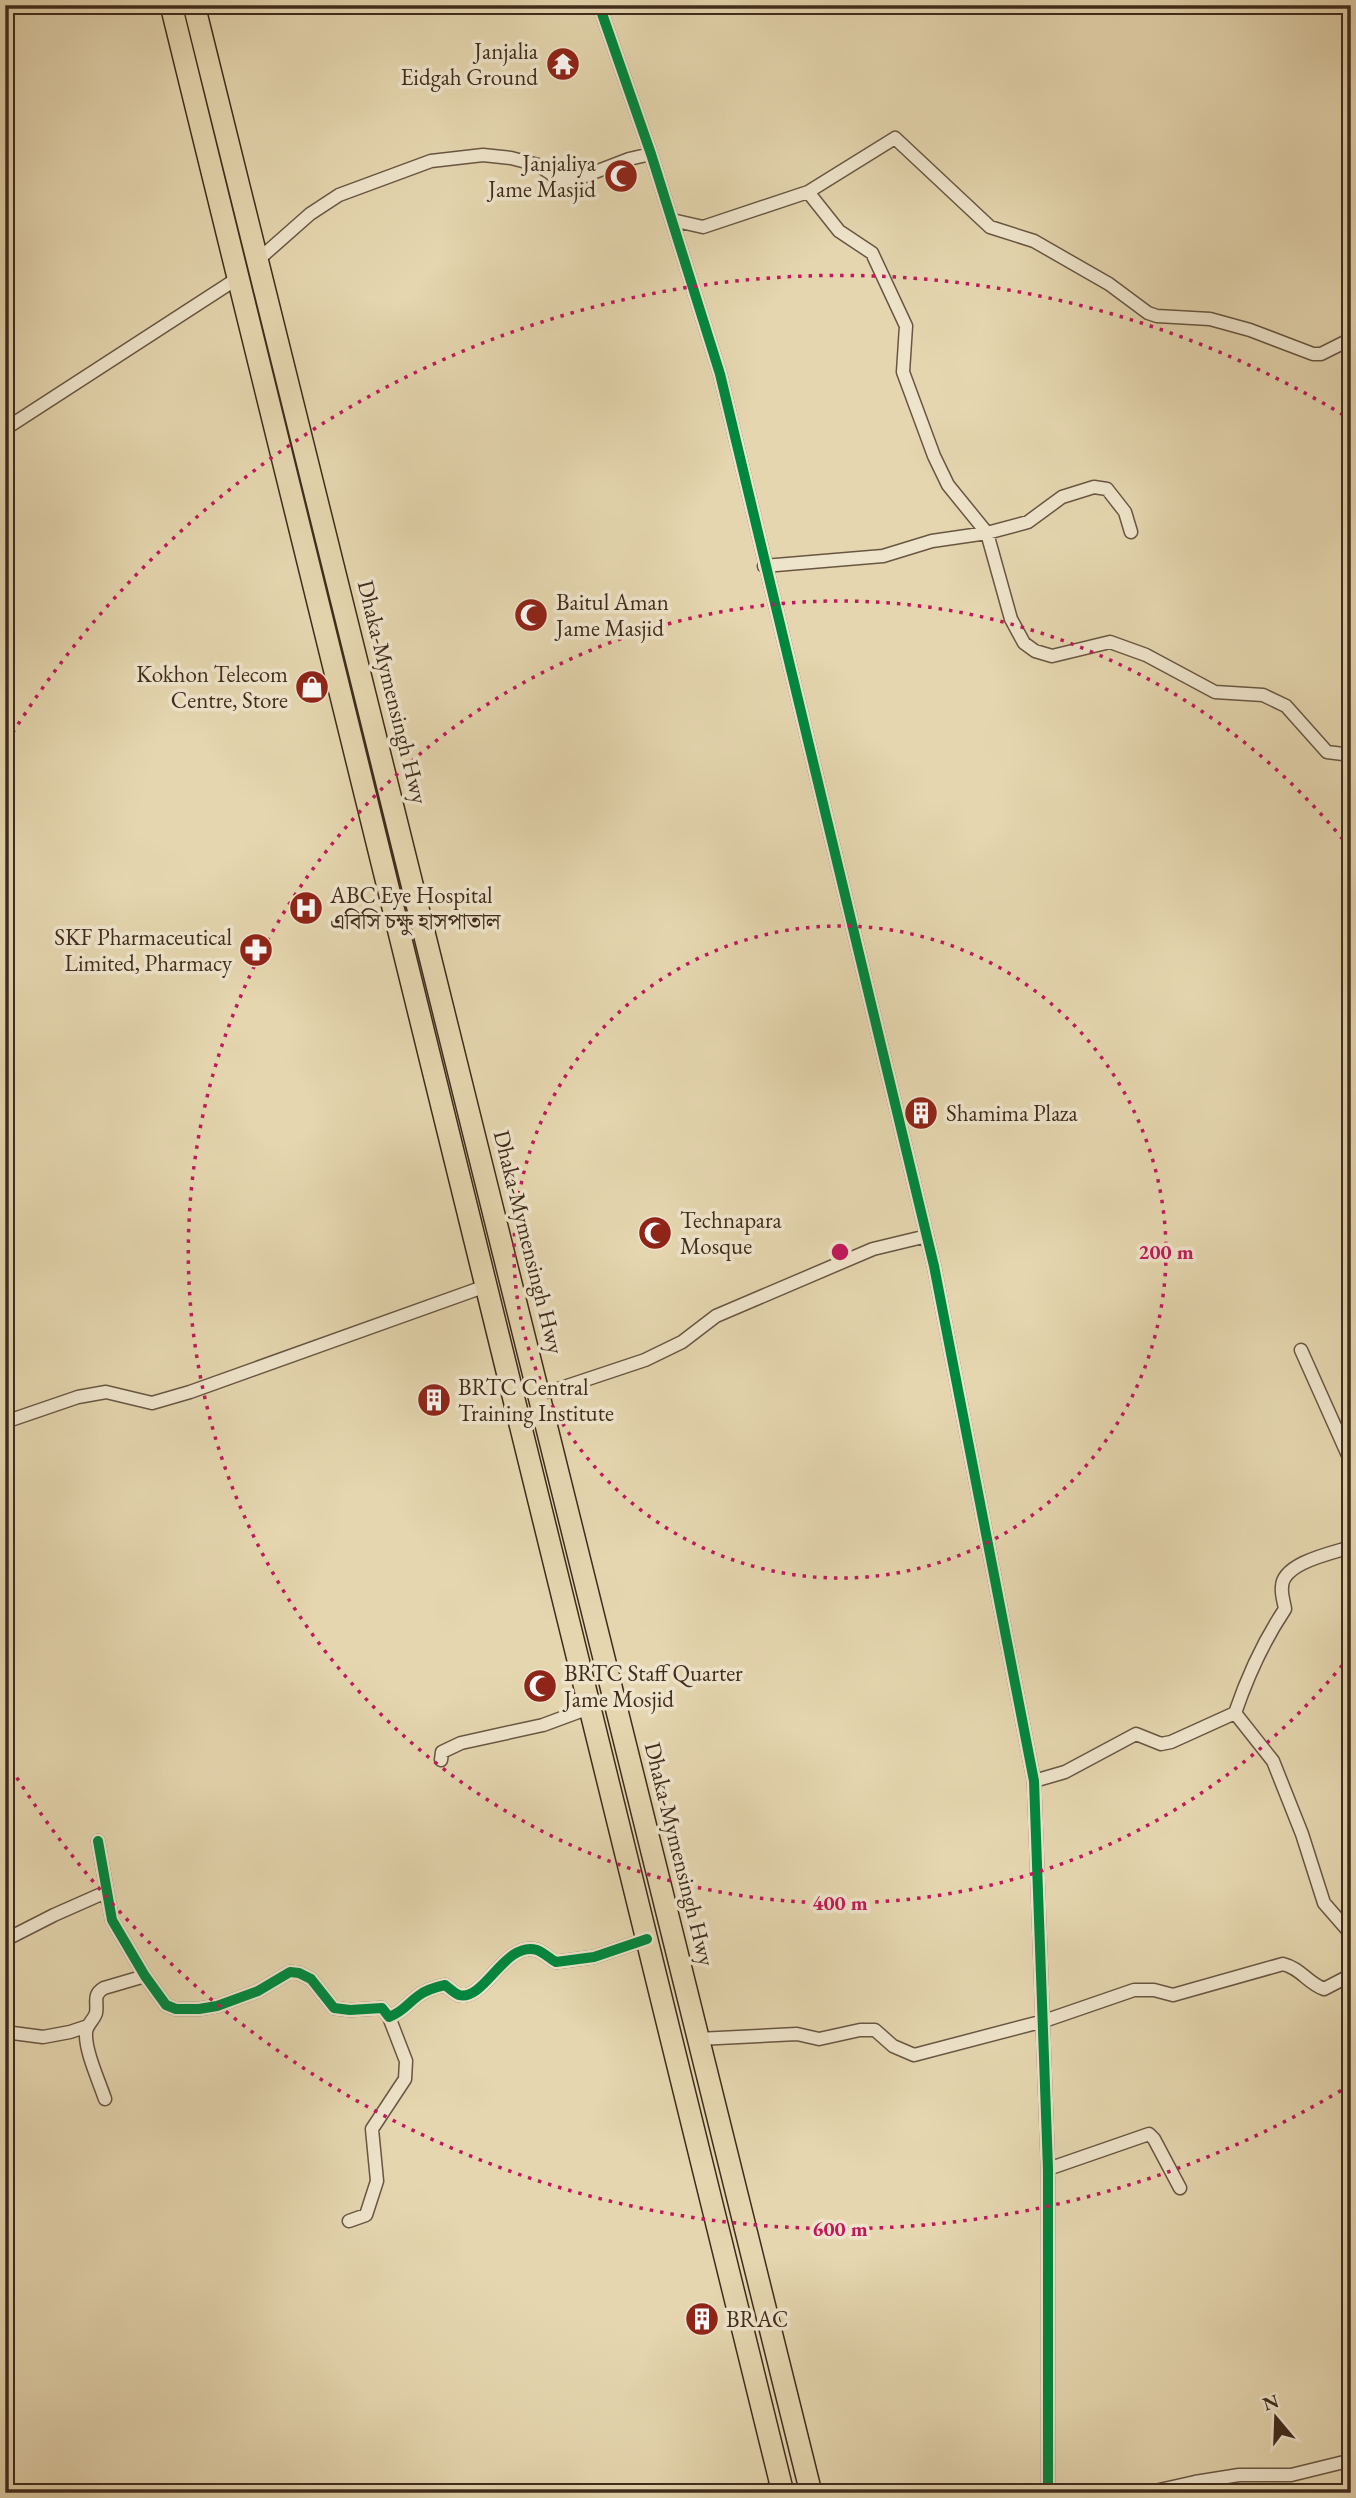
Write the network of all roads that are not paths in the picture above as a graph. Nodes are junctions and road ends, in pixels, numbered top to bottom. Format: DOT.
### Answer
graph roads {
  1 [pos="171,5"];
  2 [pos="194,5"];
  3 [pos="599,5"];
  4 [pos="651,155"];
  5 [pos="808,192"];
  6 [pos="672,220"];
  7 [pos="259,258"];
  8 [pos="238,278"];
  9 [pos="1351,340"];
  10 [pos="5,429"];
  11 [pos="1131,532"];
  12 [pos="987,533"];
  13 [pos="764,566"];
  14 [pos="1351,755"];
  15 [pos="927,1236"];
  16 [pos="486,1286"];
  17 [pos="1301,1350"];
  18 [pos="540,1395"];
  19 [pos="5,1422"];
  20 [pos="1351,1462"];
  21 [pos="1351,1547"];
  22 [pos="589,1708"];
  23 [pos="1234,1713"];
  24 [pos="441,1760"];
  25 [pos="1034,1781"];
  26 [pos="98,1841"];
  27 [pos="106,1892"];
  28 [pos="1351,1934"];
  29 [pos="647,1939"];
  30 [pos="5,1940"];
  31 [pos="1351,1975"];
  32 [pos="145,1976"];
  33 [pos="389,2017"];
  34 [pos="1044,2021"];
  35 [pos="88,2026"];
  36 [pos="5,2032"];
  37 [pos="698,2039"];
  38 [pos="105,2099"];
  39 [pos="1048,2169"];
  40 [pos="1180,2188"];
  41 [pos="349,2221"];
  42 [pos="1351,2463"];
  43 [pos="776,2490"];
  44 [pos="811,2493"];
  45 [pos="1048,2493"];
  46 [pos="1146,2493"];
  1 -- 8 [label="highway"];
  2 -- 7 [label="highway, Dhaka-Mymensingh Hwy"];
  3 -- 4 [label="street"];
  4 -- 6 [label="street"];
  4 -- 7 [label="street"];
  5 -- 6 [label="street"];
  5 -- 9 [label="street"];
  5 -- 12 [label="street"];
  6 -- 13 [label="street"];
  7 -- 18 [label="highway, Dhaka-Mymensingh Hwy"];
  8 -- 10 [label="street"];
  8 -- 16 [label="highway"];
  11 -- 12 [label="street"];
  12 -- 13 [label="street"];
  12 -- 14 [label="street"];
  13 -- 15 [label="street"];
  15 -- 18 [label="street"];
  15 -- 25 [label="street"];
  16 -- 19 [label="street"];
  16 -- 22 [label="highway"];
  17 -- 20 [label="street"];
  18 -- 37 [label="highway, Dhaka-Mymensingh Hwy"];
  21 -- 23 [label="street"];
  22 -- 24 [label="street"];
  22 -- 29 [label="highway"];
  23 -- 25 [label="street"];
  23 -- 28 [label="street"];
  25 -- 34 [label="street"];
  26 -- 27 [label="street"];
  27 -- 30 [label="street"];
  27 -- 32 [label="street"];
  29 -- 33 [label="street"];
  29 -- 43 [label="highway"];
  31 -- 34 [label="street"];
  32 -- 33 [label="street"];
  32 -- 35 [label="street"];
  33 -- 41 [label="street"];
  34 -- 37 [label="street"];
  34 -- 39 [label="street"];
  35 -- 36 [label="street"];
  35 -- 38 [label="street"];
  37 -- 44 [label="highway, Dhaka-Mymensingh Hwy"];
  39 -- 40 [label="street"];
  39 -- 45 [label="street"];
  42 -- 46 [label="street"];
}
